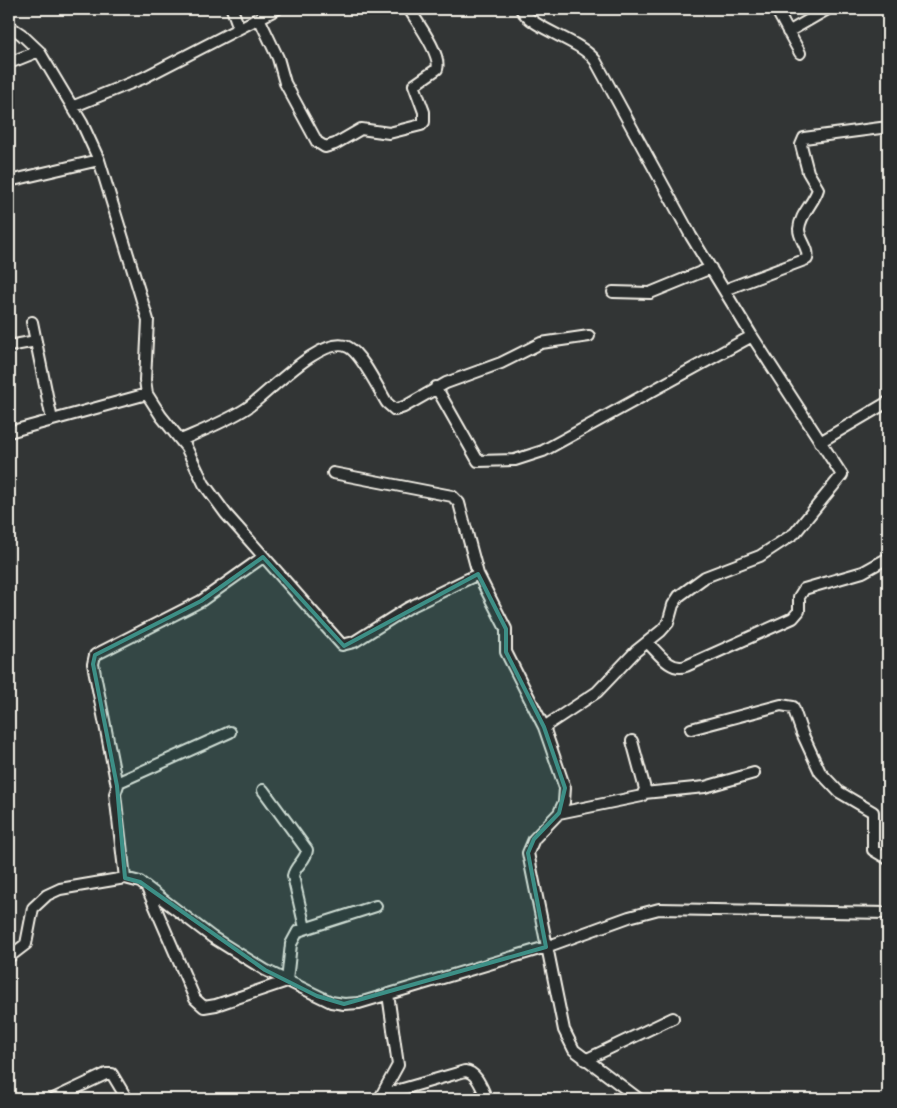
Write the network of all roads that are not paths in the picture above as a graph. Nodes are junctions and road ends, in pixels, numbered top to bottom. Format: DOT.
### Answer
graph roads {
  1 [pos="232,9"];
  2 [pos="277,9"];
  3 [pos="409,9"];
  4 [pos="521,9"];
  5 [pos="776,9"];
  6 [pos="828,9"];
  7 [pos="259,18"];
  8 [pos="9,26"];
  9 [pos="239,28"];
  10 [pos="788,32"];
  11 [pos="39,52"];
  12 [pos="800,53"];
  13 [pos="9,64"];
  14 [pos="72,107"];
  15 [pos="888,127"];
  16 [pos="100,160"];
  17 [pos="9,181"];
  18 [pos="710,268"];
  19 [pos="724,290"];
  20 [pos="613,292"];
  21 [pos="32,322"];
  22 [pos="589,336"];
  23 [pos="752,336"];
  24 [pos="36,341"];
  25 [pos="9,346"];
  26 [pos="436,387"];
  27 [pos="147,394"];
  28 [pos="888,402"];
  29 [pos="52,420"];
  30 [pos="9,432"];
  31 [pos="182,440"];
  32 [pos="820,442"];
  33 [pos="333,473"];
  34 [pos="262,557"];
  35 [pos="888,558"];
  36 [pos="478,574"];
  37 [pos="647,642"];
  38 [pos="544,727"];
  39 [pos="692,729"];
  40 [pos="230,732"];
  41 [pos="632,741"];
  42 [pos="754,774"];
  43 [pos="117,786"];
  44 [pos="263,790"];
  45 [pos="644,793"];
  46 [pos="559,813"];
  47 [pos="888,859"];
  48 [pos="125,878"];
  49 [pos="147,887"];
  50 [pos="376,906"];
  51 [pos="888,912"];
  52 [pos="305,928"];
  53 [pos="546,947"];
  54 [pos="9,957"];
  55 [pos="287,981"];
  56 [pos="388,994"];
  57 [pos="673,1018"];
  58 [pos="585,1060"];
  59 [pos="381,1097"];
  60 [pos="53,1099"];
  61 [pos="127,1099"];
  62 [pos="487,1099"];
  63 [pos="639,1099"];
  1 -- 9 [label="street"];
  2 -- 7 [label="street"];
  3 -- 7 [label="street"];
  4 -- 18 [label="street"];
  5 -- 10 [label="street"];
  6 -- 10 [label="street"];
  7 -- 9 [label="street"];
  8 -- 11 [label="street"];
  9 -- 14 [label="street"];
  10 -- 12 [label="street"];
  11 -- 13 [label="street"];
  11 -- 14 [label="street"];
  14 -- 16 [label="street"];
  15 -- 19 [label="street"];
  16 -- 17 [label="street"];
  16 -- 27 [label="street"];
  18 -- 19 [label="street"];
  18 -- 20 [label="street"];
  19 -- 23 [label="street"];
  21 -- 24 [label="street"];
  22 -- 26 [label="street"];
  23 -- 26 [label="street"];
  23 -- 32 [label="street"];
  24 -- 25 [label="street"];
  24 -- 29 [label="street"];
  26 -- 31 [label="street"];
  27 -- 29 [label="street"];
  27 -- 31 [label="street"];
  28 -- 32 [label="street"];
  29 -- 30 [label="street"];
  31 -- 34 [label="street"];
  32 -- 37 [label="street"];
  33 -- 36 [label="street"];
  34 -- 36 [label="street"];
  34 -- 43 [label="street"];
  35 -- 37 [label="street"];
  36 -- 38 [label="street"];
  37 -- 38 [label="street"];
  38 -- 46 [label="street"];
  39 -- 47 [label="street"];
  40 -- 43 [label="street"];
  41 -- 45 [label="street"];
  42 -- 45 [label="street"];
  43 -- 48 [label="street"];
  44 -- 52 [label="street"];
  45 -- 46 [label="street"];
  46 -- 53 [label="street"];
  48 -- 49 [label="street"];
  48 -- 54 [label="street"];
  49 -- 55 [label="street"];
  49 -- 55 [label="street"];
  50 -- 52 [label="street"];
  51 -- 53 [label="street"];
  52 -- 55 [label="street"];
  53 -- 56 [label="street"];
  53 -- 58 [label="street"];
  55 -- 56 [label="street"];
  56 -- 59 [label="street"];
  57 -- 58 [label="street"];
  58 -- 63 [label="street"];
  59 -- 62 [label="street"];
  60 -- 61 [label="street"];
}
